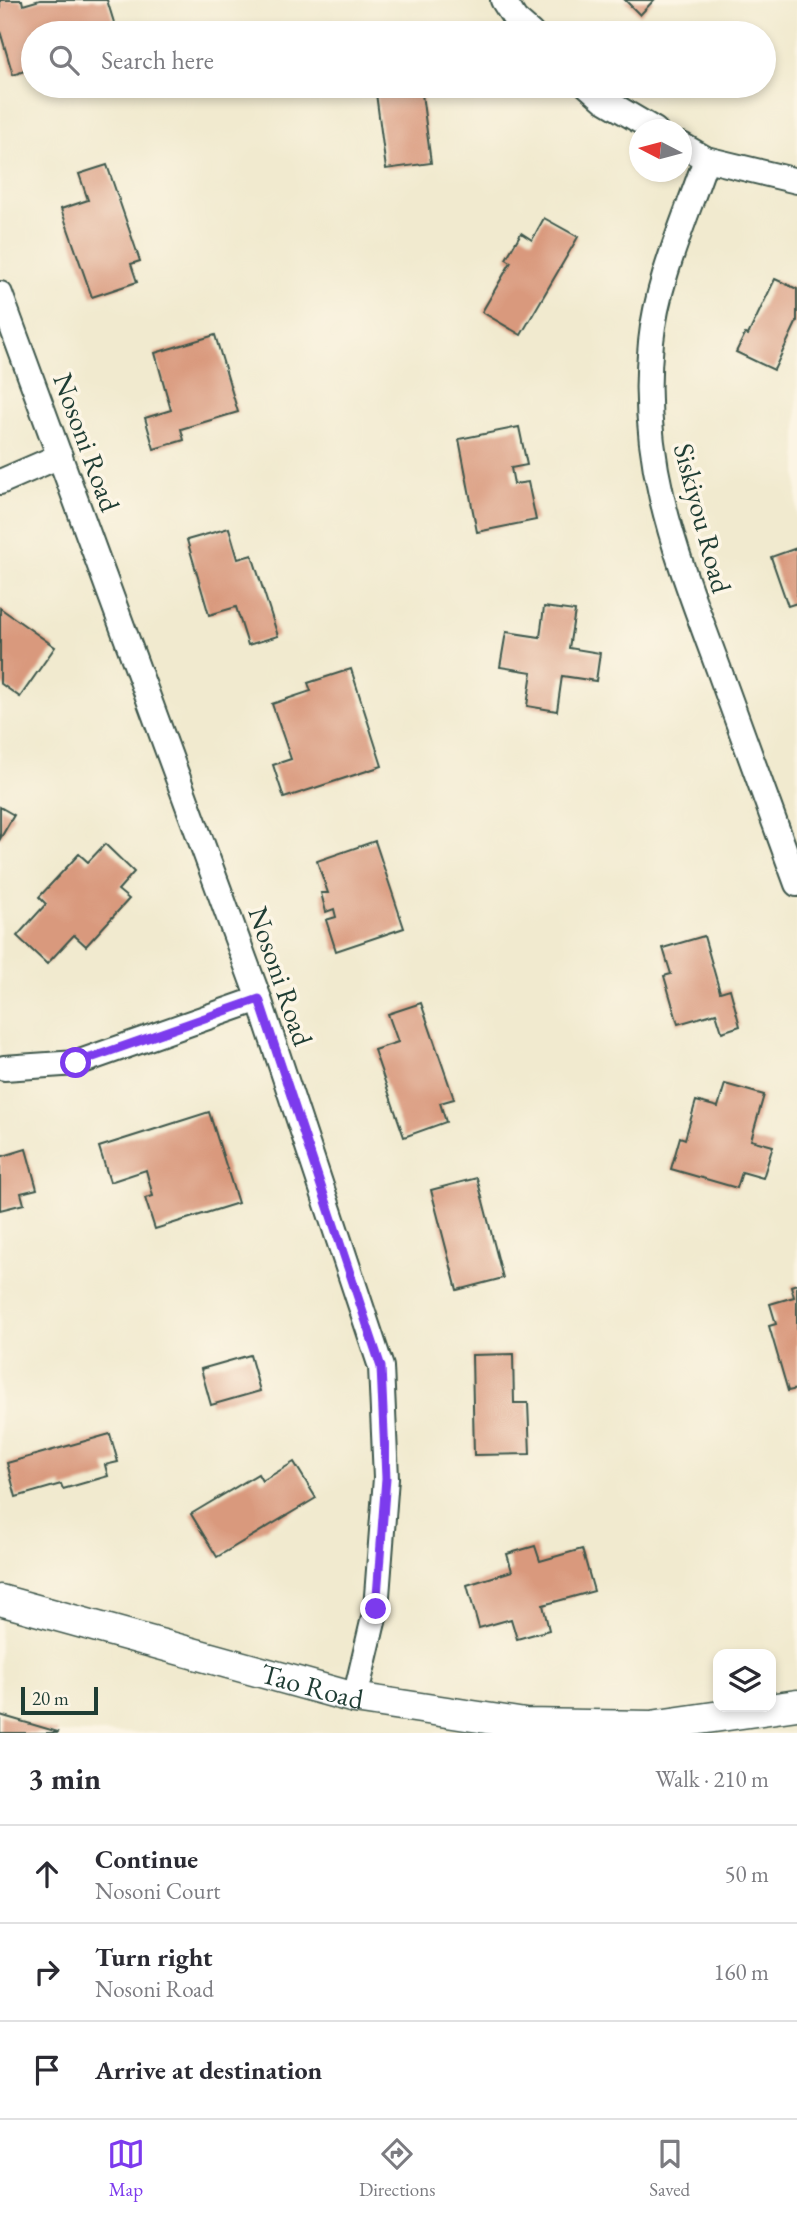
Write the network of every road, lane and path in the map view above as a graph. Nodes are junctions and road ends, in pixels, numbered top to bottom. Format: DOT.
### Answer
graph roads {
  1 [pos="503,0"];
  2 [pos="517,21"];
  3 [pos="602,98"];
  4 [pos="636,119"];
  5 [pos="692,151"];
  6 [pos="706,159"];
  7 [pos="797,181"];
  8 [pos="0,294"];
  9 [pos="60,456"];
  10 [pos="0,482"];
  11 [pos="797,884"];
  12 [pos="259,999"];
  13 [pos="4,1068"];
  14 [pos="0,1600"];
  15 [pos="355,1698"];
  16 [pos="797,1705"];
  1 -- 2 [label="street"];
  3 -- 4 [label="street"];
  5 -- 6 [label="street"];
  6 -- 7 [label="street"];
  6 -- 11 [label="street, Siskiyou Road"];
  8 -- 9 [label="street, Nosoni Road"];
  9 -- 10 [label="street"];
  9 -- 12 [label="street, Nosoni Road"];
  12 -- 13 [label="street"];
  12 -- 15 [label="street, Nosoni Road"];
  14 -- 15 [label="street, Tao Road"];
  15 -- 16 [label="street, Tao Road"];
}
